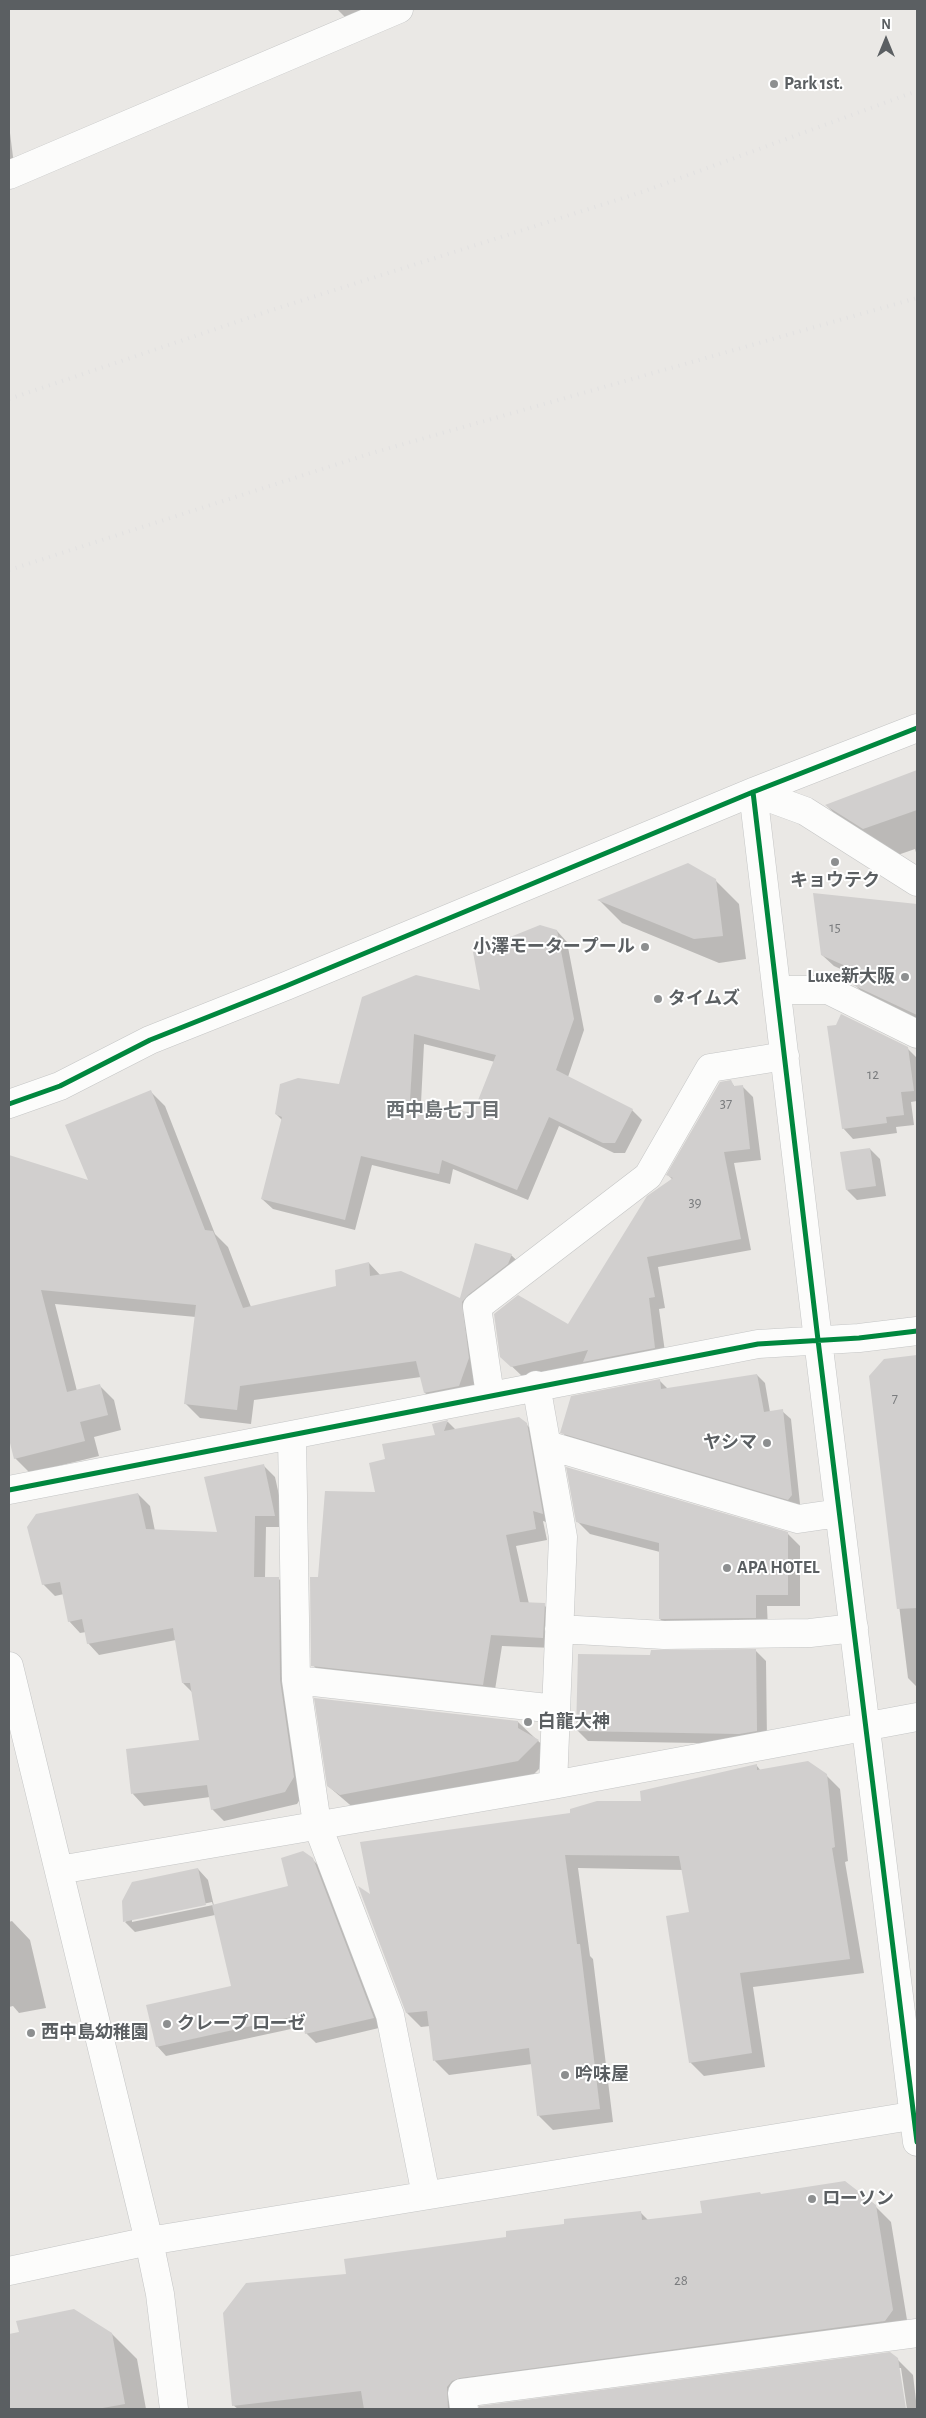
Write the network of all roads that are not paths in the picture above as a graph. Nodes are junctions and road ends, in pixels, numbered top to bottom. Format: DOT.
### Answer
graph roads {
  1 [pos="399,9"];
  2 [pos="9,175"];
  3 [pos="917,728"];
  4 [pos="753,792"];
  5 [pos="917,882"];
  6 [pos="777,990"];
  7 [pos="917,1034"];
  8 [pos="785,1056"];
  9 [pos="9,1104"];
  10 [pos="917,1331"];
  11 [pos="818,1340"];
  12 [pos="536,1385"];
  13 [pos="490,1395"];
  14 [pos="292,1436"];
  15 [pos="547,1445"];
  16 [pos="9,1490"];
  17 [pos="839,1513"];
  18 [pos="854,1628"];
  19 [pos="559,1629"];
  20 [pos="9,1666"];
  21 [pos="296,1680"];
  22 [pos="556,1710"];
  23 [pos="917,1717"];
  24 [pos="866,1726"];
  25 [pos="553,1785"];
  26 [pos="317,1824"];
  27 [pos="59,1870"];
  28 [pos="915,2115"];
  29 [pos="917,2142"];
  30 [pos="426,2195"];
  31 [pos="149,2241"];
  32 [pos="9,2271"];
  33 [pos="917,2333"];
  34 [pos="174,2409"];
  35 [pos="464,2409"];
  1 -- 2 [label="street"];
  3 -- 4 [label="street"];
  4 -- 5 [label="street"];
  4 -- 6 [label="street"];
  4 -- 9 [label="street"];
  6 -- 7 [label="street"];
  6 -- 8 [label="street"];
  8 -- 11 [label="street"];
  8 -- 13 [label="street"];
  10 -- 11 [label="street"];
  11 -- 12 [label="street"];
  11 -- 17 [label="street"];
  12 -- 13 [label="street"];
  12 -- 15 [label="street"];
  13 -- 14 [label="street"];
  14 -- 16 [label="street"];
  14 -- 21 [label="street"];
  15 -- 17 [label="street"];
  15 -- 19 [label="street"];
  17 -- 18 [label="street"];
  18 -- 19 [label="street"];
  18 -- 24 [label="street"];
  19 -- 22 [label="street"];
  20 -- 27 [label="street"];
  21 -- 22 [label="street"];
  21 -- 26 [label="street"];
  22 -- 25 [label="street"];
  23 -- 24 [label="street"];
  24 -- 25 [label="street"];
  24 -- 28 [label="street"];
  25 -- 26 [label="street"];
  26 -- 27 [label="street"];
  26 -- 30 [label="street"];
  27 -- 31 [label="street"];
  28 -- 29 [label="street"];
  28 -- 30 [label="street"];
  30 -- 31 [label="street"];
  31 -- 32 [label="street"];
  31 -- 34 [label="street"];
  33 -- 35 [label="street"];
}
